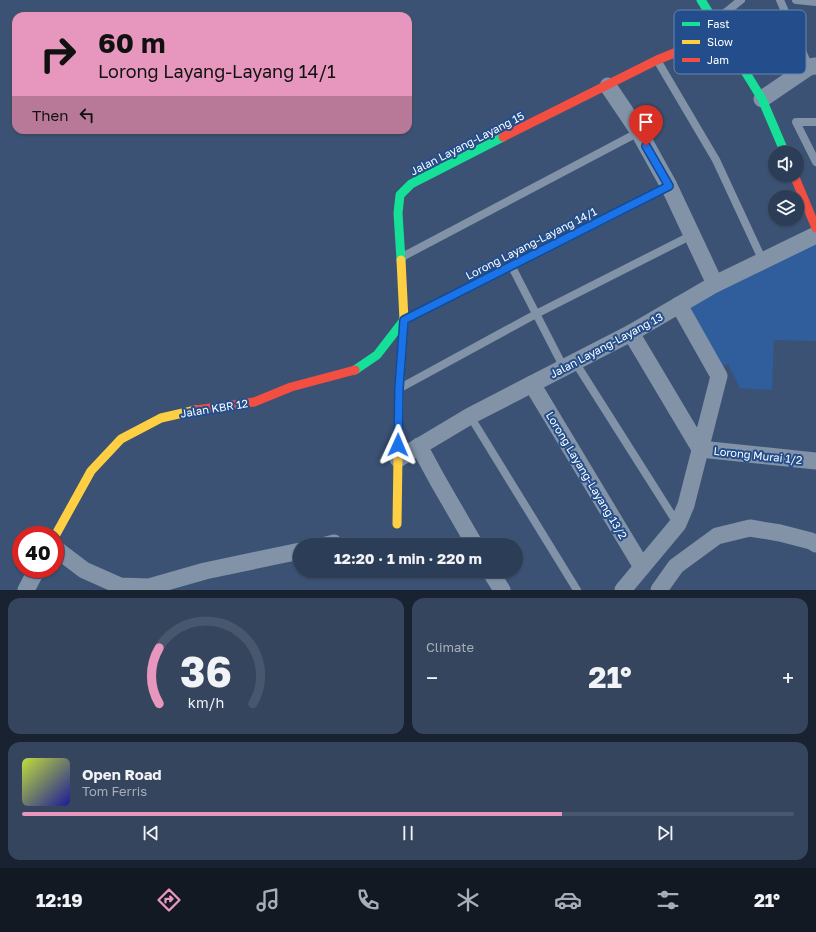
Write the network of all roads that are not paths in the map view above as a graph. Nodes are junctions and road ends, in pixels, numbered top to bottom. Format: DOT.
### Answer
graph roads {
  1 [pos="701,0"];
  2 [pos="741,0"];
  3 [pos="780,0"];
  4 [pos="796,0"];
  5 [pos="816,2"];
  6 [pos="707,10"];
  7 [pos="728,10"];
  8 [pos="785,10"];
  9 [pos="674,53"];
  10 [pos="806,54"];
  11 [pos="657,60"];
  12 [pos="812,66"];
  13 [pos="746,74"];
  14 [pos="800,74"];
  15 [pos="608,86"];
  16 [pos="762,99"];
  17 [pos="816,122"];
  18 [pos="639,132"];
  19 [pos="782,146"];
  20 [pos="816,162"];
  21 [pos="797,182"];
  22 [pos="669,186"];
  23 [pos="816,228"];
  24 [pos="692,235"];
  25 [pos="816,235"];
  26 [pos="400,258"];
  27 [pos="763,261"];
  28 [pos="512,267"];
  29 [pos="715,284"];
  30 [pos="679,305"];
  31 [pos="536,314"];
  32 [pos="404,320"];
  33 [pos="631,333"];
  34 [pos="569,365"];
  35 [pos="532,384"];
  36 [pos="399,388"];
  37 [pos="470,416"];
  38 [pos="419,446"];
  39 [pos="700,448"];
  40 [pos="398,459"];
  41 [pos="816,462"];
  42 [pos="397,524"];
  43 [pos="678,524"];
  44 [pos="61,526"];
  45 [pos="471,538"];
  46 [pos="816,544"];
  47 [pos="293,552"];
  48 [pos="64,555"];
  49 [pos="642,567"];
  50 [pos="32,578"];
  51 [pos="494,578"];
  52 [pos="26,590"];
  53 [pos="502,590"];
  54 [pos="577,590"];
  55 [pos="623,590"];
  56 [pos="659,590"];
  1 -- 6 [label="street"];
  2 -- 7 [label="lane"];
  3 -- 8 [label="lane"];
  4 -- 5 [label="lane"];
  9 -- 11 [label="street, Jalan Layang-Layang 15"];
  10 -- 12 [label="lane"];
  11 -- 15 [label="street, Jalan Layang-Layang 15"];
  11 -- 27 [label="lane"];
  13 -- 16 [label="street"];
  14 -- 16 [label="street"];
  15 -- 18 [label="street"];
  15 -- 26 [label="street, Jalan Layang-Layang 15"];
  16 -- 19 [label="street"];
  17 -- 20 [label="lane"];
  18 -- 22 [label="street"];
  18 -- 26 [label="lane"];
  21 -- 23 [label="street"];
  22 -- 24 [label="street"];
  22 -- 28 [label="street, Lorong Layang-Layang 14/1"];
  24 -- 29 [label="street"];
  24 -- 31 [label="lane"];
  25 -- 27 [label="street, Jalan Layang-Layang 13"];
  26 -- 32 [label="street, Jalan Layang-Layang 15"];
  27 -- 29 [label="street, Jalan Layang-Layang 13"];
  28 -- 31 [label="lane"];
  28 -- 32 [label="street, Lorong Layang-Layang 14/1"];
  29 -- 30 [label="street, Jalan Layang-Layang 13"];
  30 -- 33 [label="street, Jalan Layang-Layang 13"];
  30 -- 39 [label="street"];
  31 -- 34 [label="lane"];
  31 -- 36 [label="lane"];
  32 -- 36 [label="street, Jalan Layang-Layang 15"];
  32 -- 44 [label="street, Jalan KBR 12"];
  33 -- 34 [label="street, Jalan Layang-Layang 13"];
  33 -- 39 [label="street"];
  34 -- 35 [label="street, Jalan Layang-Layang 13"];
  34 -- 43 [label="lane"];
  35 -- 37 [label="street, Jalan Layang-Layang 13"];
  35 -- 49 [label="street, Lorong Layang-Layang 13/2"];
  36 -- 40 [label="street, Jalan Layang-Layang 15"];
  37 -- 38 [label="street, Jalan Layang-Layang 13"];
  37 -- 54 [label="lane"];
  38 -- 40 [label="street, Jalan Layang-Layang 13"];
  38 -- 45 [label="street"];
  39 -- 41 [label="street, Lorong Murai 1/2"];
  39 -- 43 [label="street"];
  40 -- 42 [label="street, Jalan Layang-Layang 15"];
  43 -- 49 [label="street"];
  46 -- 56 [label="street"];
  47 -- 48 [label="street"];
  49 -- 55 [label="street"];
  50 -- 52 [label="street"];
  51 -- 53 [label="street"];
}
